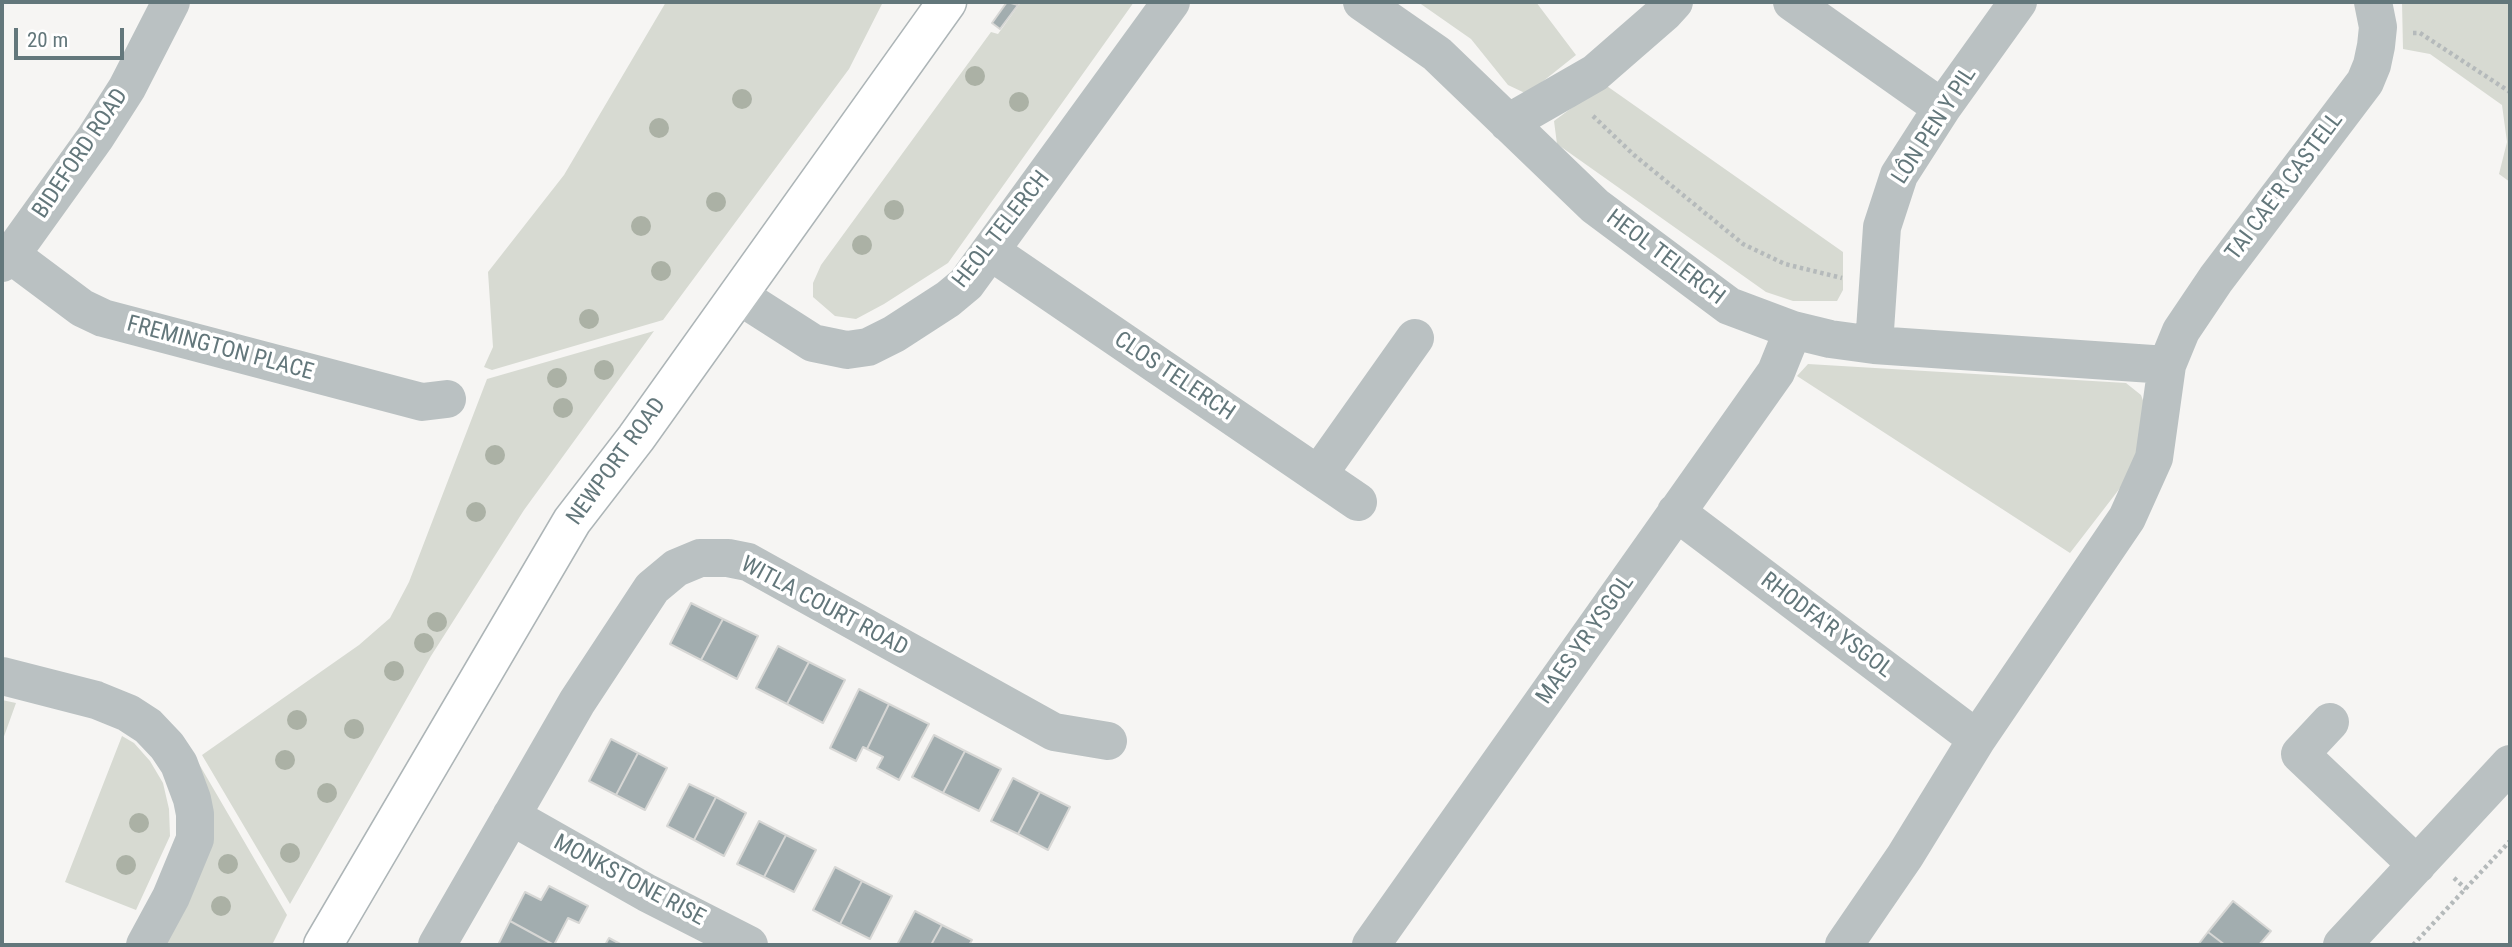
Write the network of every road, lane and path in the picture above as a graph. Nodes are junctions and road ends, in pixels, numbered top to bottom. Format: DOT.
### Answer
graph roads {
  1 [pos="172,2"];
  2 [pos="947,2"];
  3 [pos="1171,2"];
  4 [pos="1362,2"];
  5 [pos="1674,2"];
  6 [pos="1792,2"];
  7 [pos="2018,2"];
  8 [pos="2382,10"];
  9 [pos="1567,89"];
  10 [pos="2510,92"];
  11 [pos="1942,108"];
  12 [pos="1508,123"];
  13 [pos="990,251"];
  14 [pos="7,259"];
  15 [pos="1877,286"];
  16 [pos="738,295"];
  17 [pos="1793,330"];
  18 [pos="1415,338"];
  19 [pos="1874,345"];
  20 [pos="2167,365"];
  21 [pos="447,399"];
  22 [pos="1318,475"];
  23 [pos="1358,502"];
  24 [pos="1676,512"];
  25 [pos="2,676"];
  26 [pos="2330,722"];
  27 [pos="1977,739"];
  28 [pos="1108,741"];
  29 [pos="2510,765"];
  30 [pos="511,816"];
  31 [pos="2510,841"];
  32 [pos="2417,865"];
  33 [pos="145,945"];
  34 [pos="323,945"];
  35 [pos="438,945"];
  36 [pos="749,945"];
  37 [pos="1371,945"];
  38 [pos="1844,945"];
  39 [pos="2342,945"];
  40 [pos="2413,945"];
  1 -- 14 [label="street, BIDEFORD ROAD"];
  2 -- 16 [label="main road, NEWPORT ROAD"];
  3 -- 13 [label="street, HEOL TELERCH"];
  4 -- 12 [label="street, HEOL TELERCH"];
  5 -- 9 [label="street"];
  6 -- 11 [label="street"];
  7 -- 11 [label="street, LÔN PEN Y PIL"];
  8 -- 10 [label="path"];
  8 -- 20 [label="street, TAI CAE'R CASTELL"];
  9 -- 12 [label="street"];
  9 -- 15 [label="path"];
  11 -- 15 [label="street, LÔN PEN Y PIL"];
  12 -- 17 [label="street, HEOL TELERCH"];
  13 -- 16 [label="street, HEOL TELERCH"];
  13 -- 22 [label="street, CLOS TELERCH"];
  14 -- 21 [label="street, FREMINGTON PLACE"];
  15 -- 19 [label="street, LÔN PEN Y PIL"];
  16 -- 34 [label="main road, NEWPORT ROAD"];
  17 -- 19 [label="street, HEOL TELERCH"];
  17 -- 24 [label="street, MAES YR YSGOL"];
  18 -- 22 [label="street"];
  19 -- 20 [label="street, HEOL TELERCH"];
  20 -- 27 [label="street"];
  22 -- 23 [label="street, CLOS TELERCH"];
  24 -- 27 [label="street, RHODFA'R YSGOL"];
  24 -- 37 [label="street, MAES YR YSGOL"];
  25 -- 33 [label="street"];
  26 -- 32 [label="street"];
  27 -- 38 [label="street"];
  28 -- 30 [label="street, WITLA COURT ROAD"];
  29 -- 32 [label="street"];
  30 -- 35 [label="street, WITLA COURT ROAD"];
  30 -- 36 [label="street, MONKSTONE RISE"];
  31 -- 40 [label="path"];
  32 -- 39 [label="street"];
}
